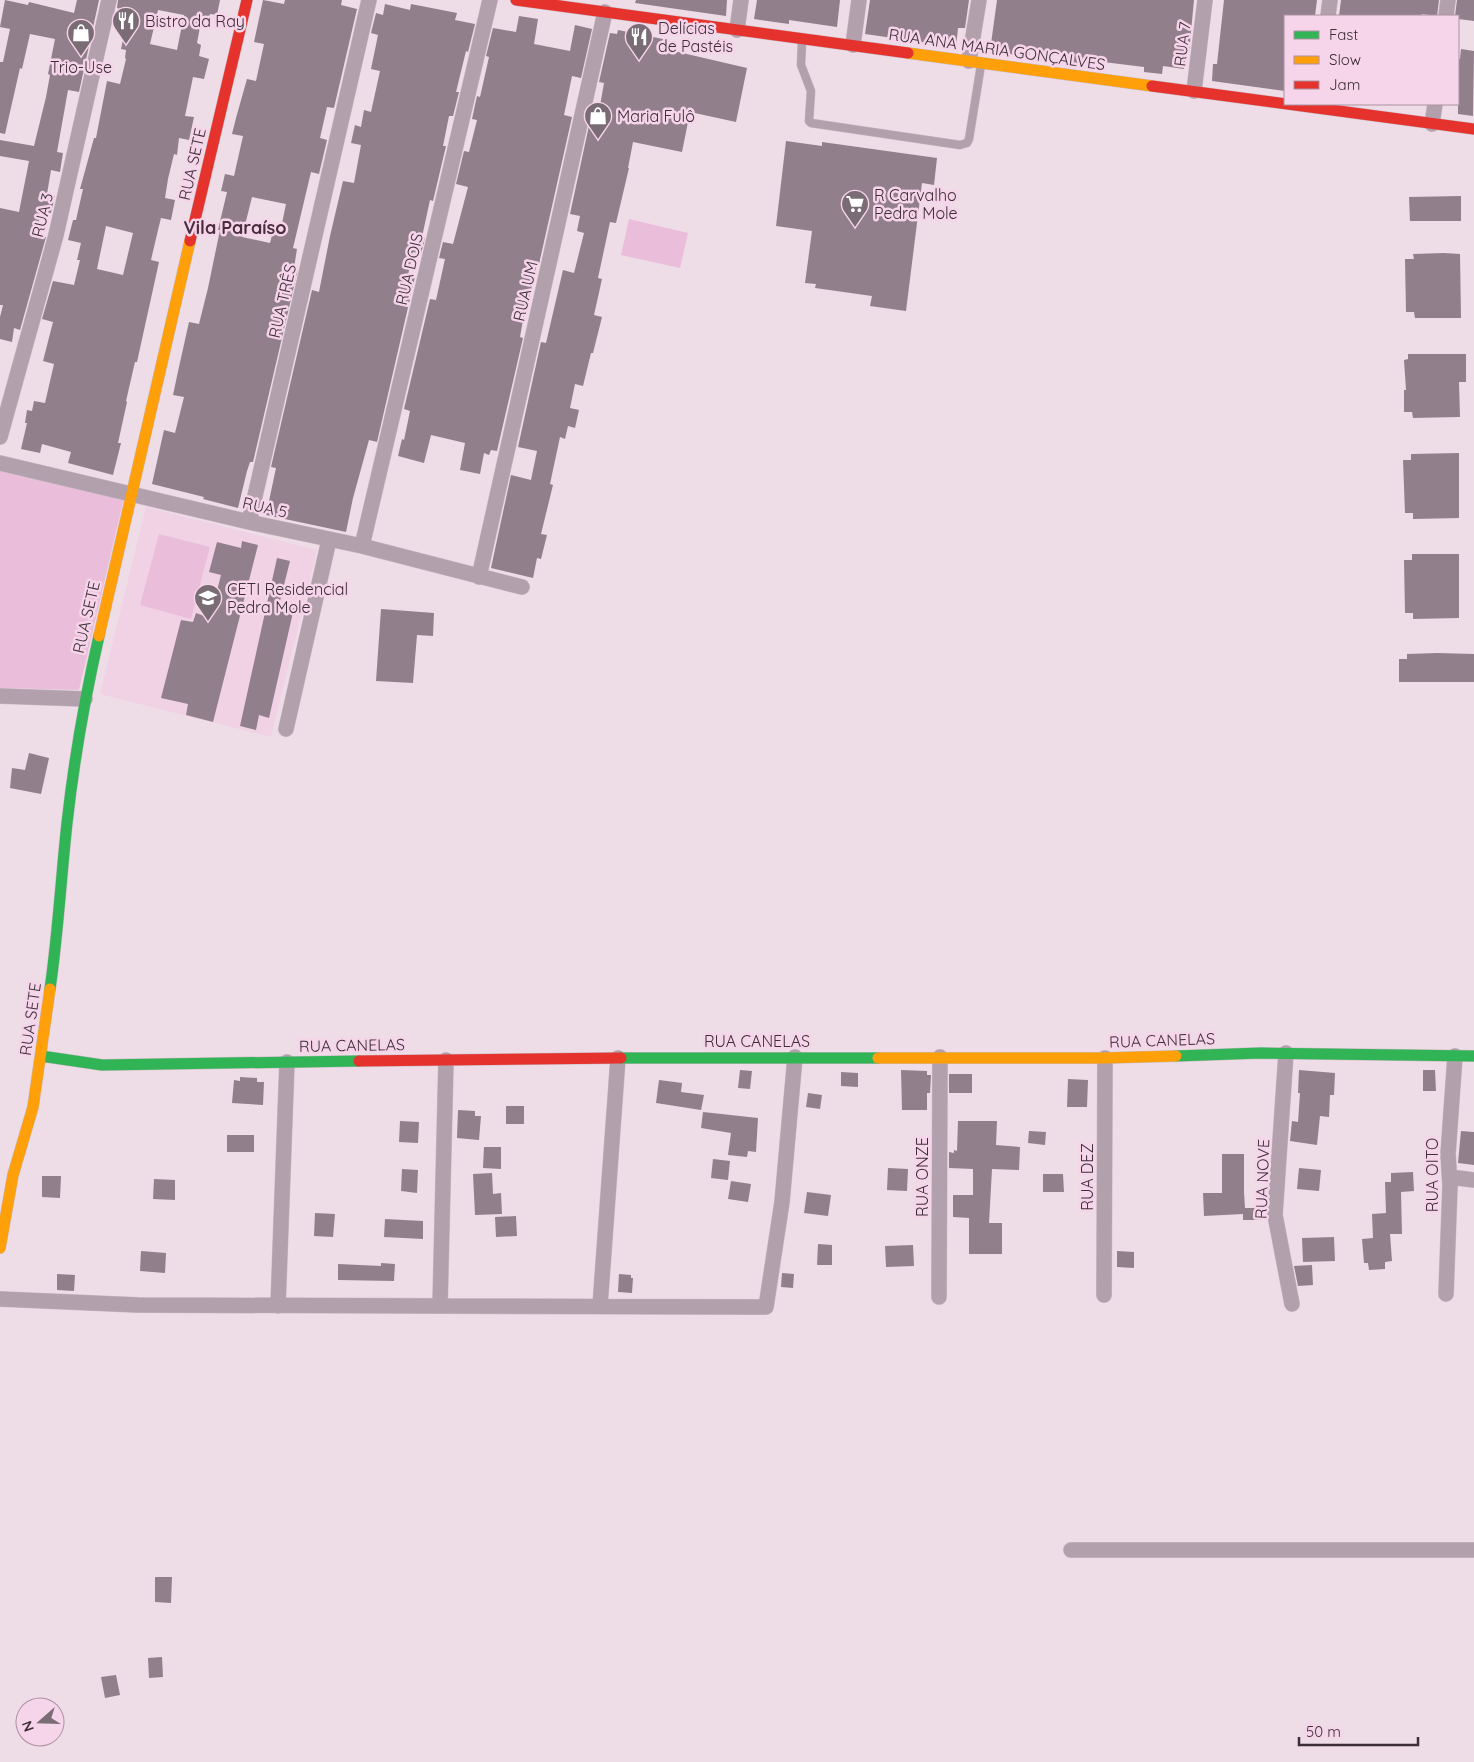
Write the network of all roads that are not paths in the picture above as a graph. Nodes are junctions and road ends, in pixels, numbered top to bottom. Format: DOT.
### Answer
graph roads {
  1 [pos="109,0"];
  2 [pos="247,0"];
  3 [pos="369,0"];
  4 [pos="490,0"];
  5 [pos="516,0"];
  6 [pos="741,0"];
  7 [pos="859,0"];
  8 [pos="979,0"];
  9 [pos="1205,0"];
  10 [pos="1330,0"];
  11 [pos="1448,0"];
  12 [pos="623,7"];
  13 [pos="605,12"];
  14 [pos="1328,15"];
  15 [pos="1446,15"];
  16 [pos="737,30"];
  17 [pos="802,39"];
  18 [pos="853,46"];
  19 [pos="975,62"];
  20 [pos="1194,92"];
  21 [pos="1284,102"];
  22 [pos="1435,105"];
  23 [pos="1317,106"];
  24 [pos="1432,124"];
  25 [pos="1474,129"];
  26 [pos="0,437"];
  27 [pos="0,463"];
  28 [pos="131,493"];
  29 [pos="249,522"];
  30 [pos="329,540"];
  31 [pos="362,546"];
  32 [pos="479,577"];
  33 [pos="522,587"];
  34 [pos="0,696"];
  35 [pos="84,700"];
  36 [pos="286,729"];
  37 [pos="1286,1054"];
  38 [pos="41,1056"];
  39 [pos="1455,1056"];
  40 [pos="1474,1056"];
  41 [pos="795,1057"];
  42 [pos="940,1057"];
  43 [pos="618,1058"];
  44 [pos="1105,1058"];
  45 [pos="446,1060"];
  46 [pos="287,1062"];
  47 [pos="1450,1177"];
  48 [pos="1474,1180"];
  49 [pos="0,1248"];
  50 [pos="1446,1294"];
  51 [pos="1104,1295"];
  52 [pos="939,1297"];
  53 [pos="0,1299"];
  54 [pos="1292,1304"];
  55 [pos="278,1306"];
  56 [pos="440,1306"];
  57 [pos="600,1306"];
  58 [pos="1070,1550"];
  59 [pos="1474,1550"];
  1 -- 26 [label="street, RUA 3"];
  2 -- 28 [label="street, RUA SETE"];
  3 -- 29 [label="street, RUA TRÊS"];
  4 -- 31 [label="street, RUA DOIS"];
  5 -- 13 [label="street, RUA ANA MARIA GONÇALVES"];
  6 -- 16 [label="street"];
  7 -- 18 [label="street"];
  8 -- 19 [label="street"];
  9 -- 20 [label="street, RUA 7"];
  10 -- 14 [label="street"];
  11 -- 15 [label="street"];
  12 -- 13 [label="street, RUA ANA MARIA GONÇALVES"];
  12 -- 16 [label="street, RUA ANA MARIA GONÇALVES"];
  13 -- 32 [label="street, RUA UM"];
  16 -- 17 [label="street, RUA ANA MARIA GONÇALVES"];
  17 -- 18 [label="street, RUA ANA MARIA GONÇALVES"];
  17 -- 19 [label="lane"];
  18 -- 19 [label="street, RUA ANA MARIA GONÇALVES"];
  19 -- 20 [label="street, RUA ANA MARIA GONÇALVES"];
  20 -- 21 [label="street, RUA ANA MARIA GONÇALVES"];
  22 -- 24 [label="street"];
  23 -- 24 [label="street, RUA ANA MARIA GONÇALVES"];
  24 -- 25 [label="street, RUA ANA MARIA GONÇALVES"];
  27 -- 28 [label="street, RUA 5"];
  28 -- 29 [label="street, RUA 5"];
  28 -- 35 [label="street, RUA SETE"];
  29 -- 30 [label="street, RUA 5"];
  30 -- 31 [label="street, RUA 5"];
  30 -- 36 [label="street"];
  31 -- 32 [label="street, RUA 5"];
  32 -- 33 [label="street, RUA 5"];
  34 -- 35 [label="street"];
  35 -- 38 [label="street, RUA SETE"];
  37 -- 39 [label="street, RUA CANELAS"];
  37 -- 44 [label="street, RUA CANELAS"];
  37 -- 54 [label="street, RUA NOVE"];
  38 -- 46 [label="street, RUA CANELAS"];
  38 -- 49 [label="street, RUA SETE"];
  39 -- 40 [label="street, RUA CANELAS"];
  39 -- 47 [label="street, RUA OITO"];
  41 -- 42 [label="street, RUA CANELAS"];
  41 -- 43 [label="street, RUA CANELAS"];
  41 -- 57 [label="street"];
  42 -- 44 [label="street, RUA CANELAS"];
  42 -- 52 [label="street, RUA ONZE"];
  43 -- 45 [label="street, RUA CANELAS"];
  43 -- 57 [label="street"];
  44 -- 51 [label="street, RUA DEZ"];
  45 -- 46 [label="street, RUA CANELAS"];
  45 -- 56 [label="street"];
  46 -- 55 [label="street"];
  47 -- 48 [label="street"];
  47 -- 50 [label="street, RUA OITO"];
  53 -- 55 [label="street"];
  55 -- 56 [label="street"];
  56 -- 57 [label="street"];
  58 -- 59 [label="street"];
}
